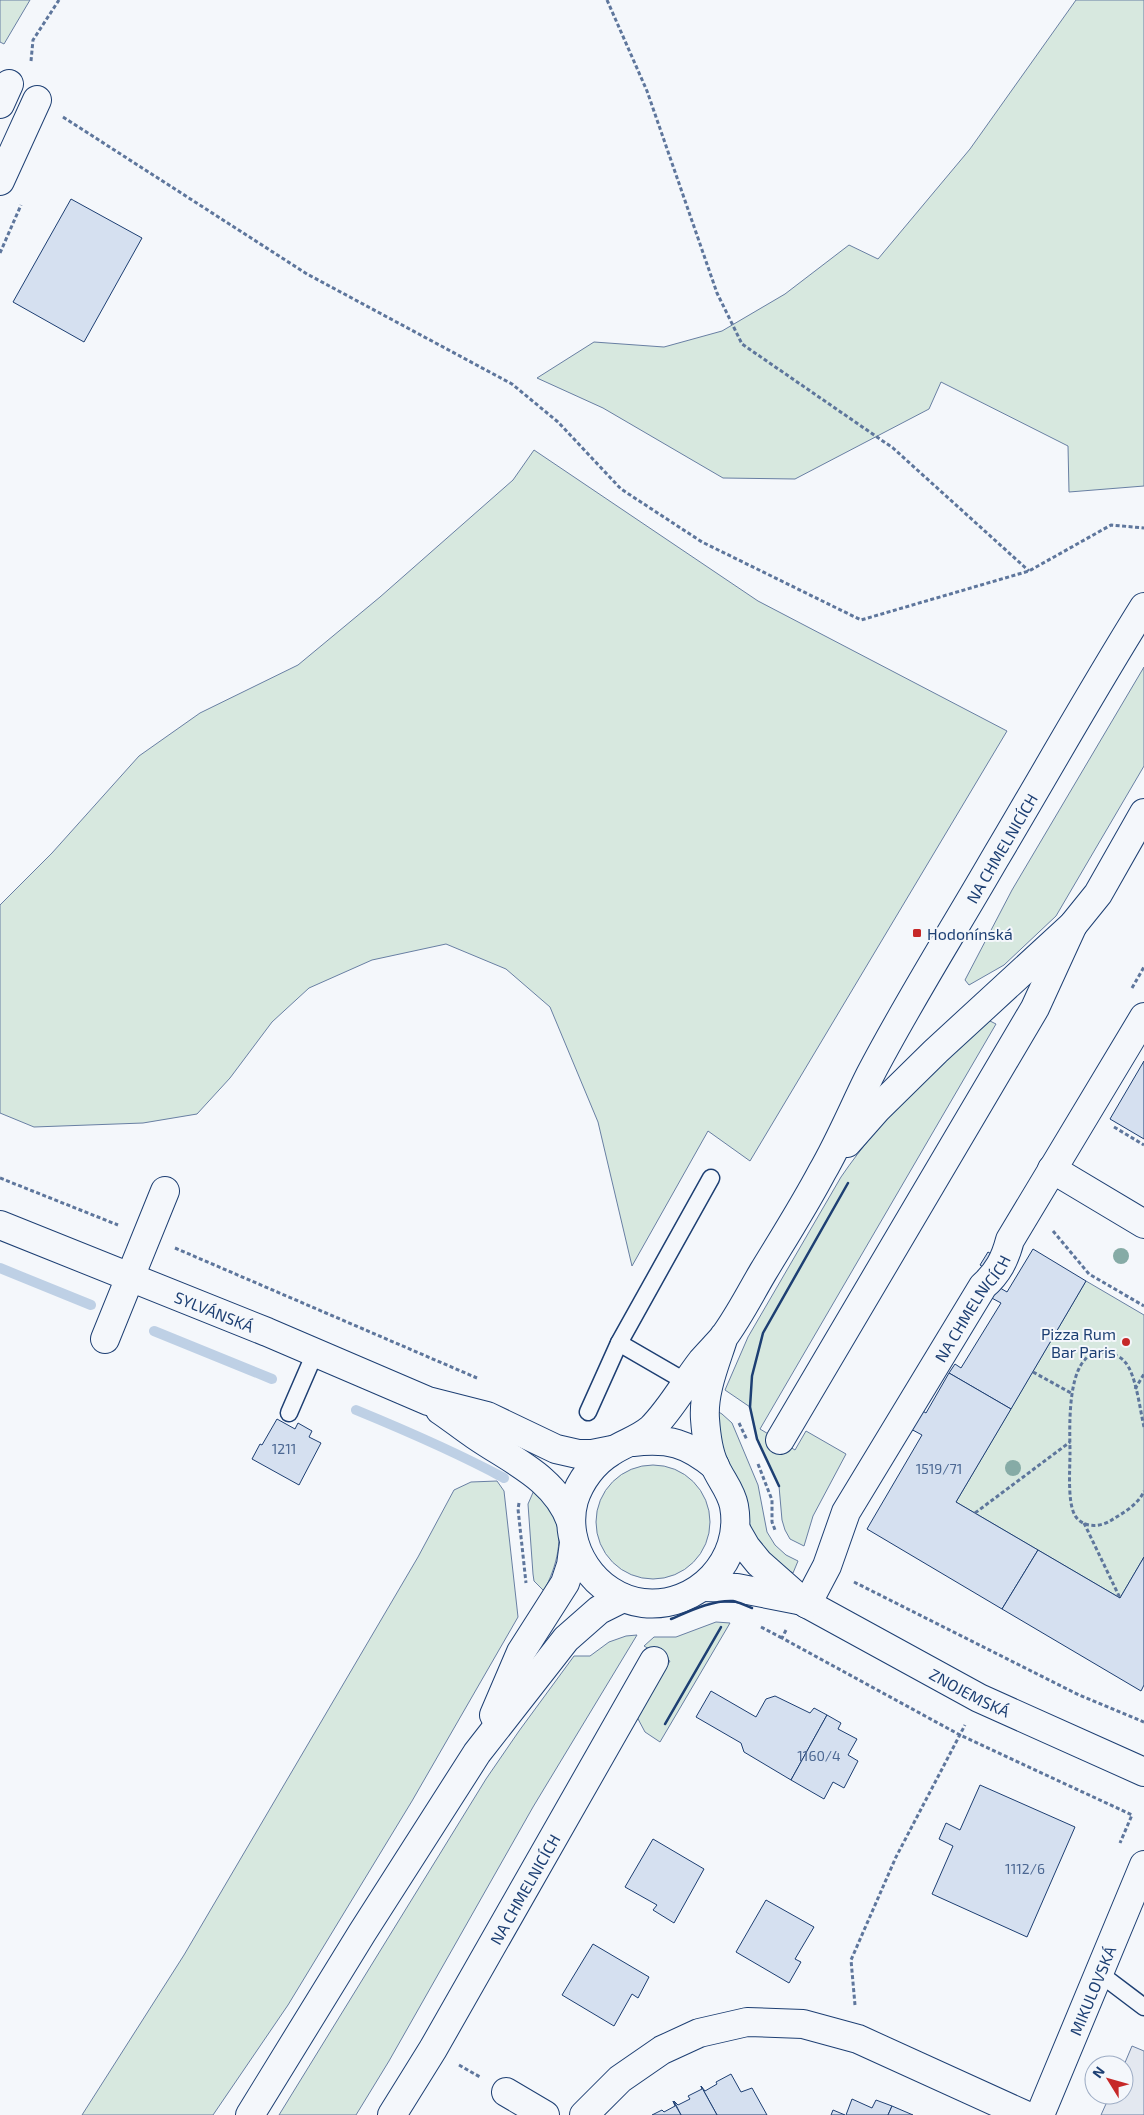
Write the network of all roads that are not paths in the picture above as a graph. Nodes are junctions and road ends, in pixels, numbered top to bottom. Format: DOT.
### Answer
graph roads {
  1 [pos="37,100"];
  2 [pos="0,181"];
  3 [pos="1144,607"];
  4 [pos="1144,813"];
  5 [pos="1073,925"];
  6 [pos="1144,1017"];
  7 [pos="1052,1169"];
  8 [pos="823,1171"];
  9 [pos="711,1178"];
  10 [pos="165,1191"];
  11 [pos="1144,1224"];
  12 [pos="0,1225"];
  13 [pos="130,1277"];
  14 [pos="724,1336"];
  15 [pos="105,1339"];
  16 [pos="619,1343"];
  17 [pos="315,1352"];
  18 [pos="688,1382"];
  19 [pos="428,1401"];
  20 [pos="588,1412"];
  21 [pos="289,1413"];
  22 [pos="780,1440"];
  23 [pos="623,1446"];
  24 [pos="715,1466"];
  25 [pos="735,1528"];
  26 [pos="573,1533"];
  27 [pos="703,1587"];
  28 [pos="623,1598"];
  29 [pos="804,1603"];
  30 [pos="654,1661"];
  31 [pos="477,1752"];
  32 [pos="1144,1772"];
  33 [pos="1144,1865"];
  34 [pos="1099,1973"];
  35 [pos="1144,2007"];
  36 [pos="506,2092"];
  37 [pos="250,2115"];
  38 [pos="392,2115"];
  39 [pos="545,2115"];
  40 [pos="584,2115"];
  41 [pos="1025,2115"];
  42 [pos="1040,2115"];
  1 -- 2 [label="street"];
  3 -- 8 [label="street, NA CHMELNICÍCH"];
  4 -- 5 [label="street, NA CHMELNICÍCH"];
  5 -- 8 [label="street, NA CHMELNICÍCH"];
  5 -- 22 [label="street, NA CHMELNICÍCH"];
  6 -- 7 [label="street, NA CHMELNICÍCH"];
  7 -- 11 [label="street"];
  7 -- 29 [label="street, NA CHMELNICÍCH"];
  8 -- 14 [label="street, NA CHMELNICÍCH"];
  9 -- 16 [label="lane"];
  10 -- 13 [label="street"];
  12 -- 13 [label="street, SYLVÁNSKÁ"];
  13 -- 15 [label="street"];
  13 -- 17 [label="street, SYLVÁNSKÁ"];
  14 -- 18 [label="street, NA CHMELNICÍCH"];
  14 -- 24 [label="street, NA CHMELNICÍCH"];
  16 -- 18 [label="lane"];
  16 -- 20 [label="lane"];
  17 -- 19 [label="street, SYLVÁNSKÁ"];
  17 -- 21 [label="lane"];
  18 -- 23 [label="street, NA CHMELNICÍCH"];
  19 -- 23 [label="street, SYLVÁNSKÁ"];
  19 -- 26 [label="street, SYLVÁNSKÁ"];
  23 -- 24 [label="street, NA CHMELNICÍCH"];
  23 -- 26 [label="street, NA CHMELNICÍCH"];
  24 -- 25 [label="street, NA CHMELNICÍCH"];
  25 -- 27 [label="street, NA CHMELNICÍCH"];
  25 -- 29 [label="street, ZNOJEMSKÁ"];
  26 -- 28 [label="street, NA CHMELNICÍCH"];
  26 -- 31 [label="street, NA CHMELNICÍCH"];
  27 -- 28 [label="street, NA CHMELNICÍCH"];
  27 -- 29 [label="street, ZNOJEMSKÁ"];
  28 -- 31 [label="street, NA CHMELNICÍCH"];
  29 -- 32 [label="street, ZNOJEMSKÁ"];
  30 -- 38 [label="street, NA CHMELNICÍCH"];
  31 -- 37 [label="street, NA CHMELNICÍCH"];
  33 -- 34 [label="street, MIKULOVSKÁ"];
  34 -- 35 [label="lane"];
  34 -- 42 [label="street, MIKULOVSKÁ"];
  36 -- 39 [label="street"];
  40 -- 41 [label="street"];
}
